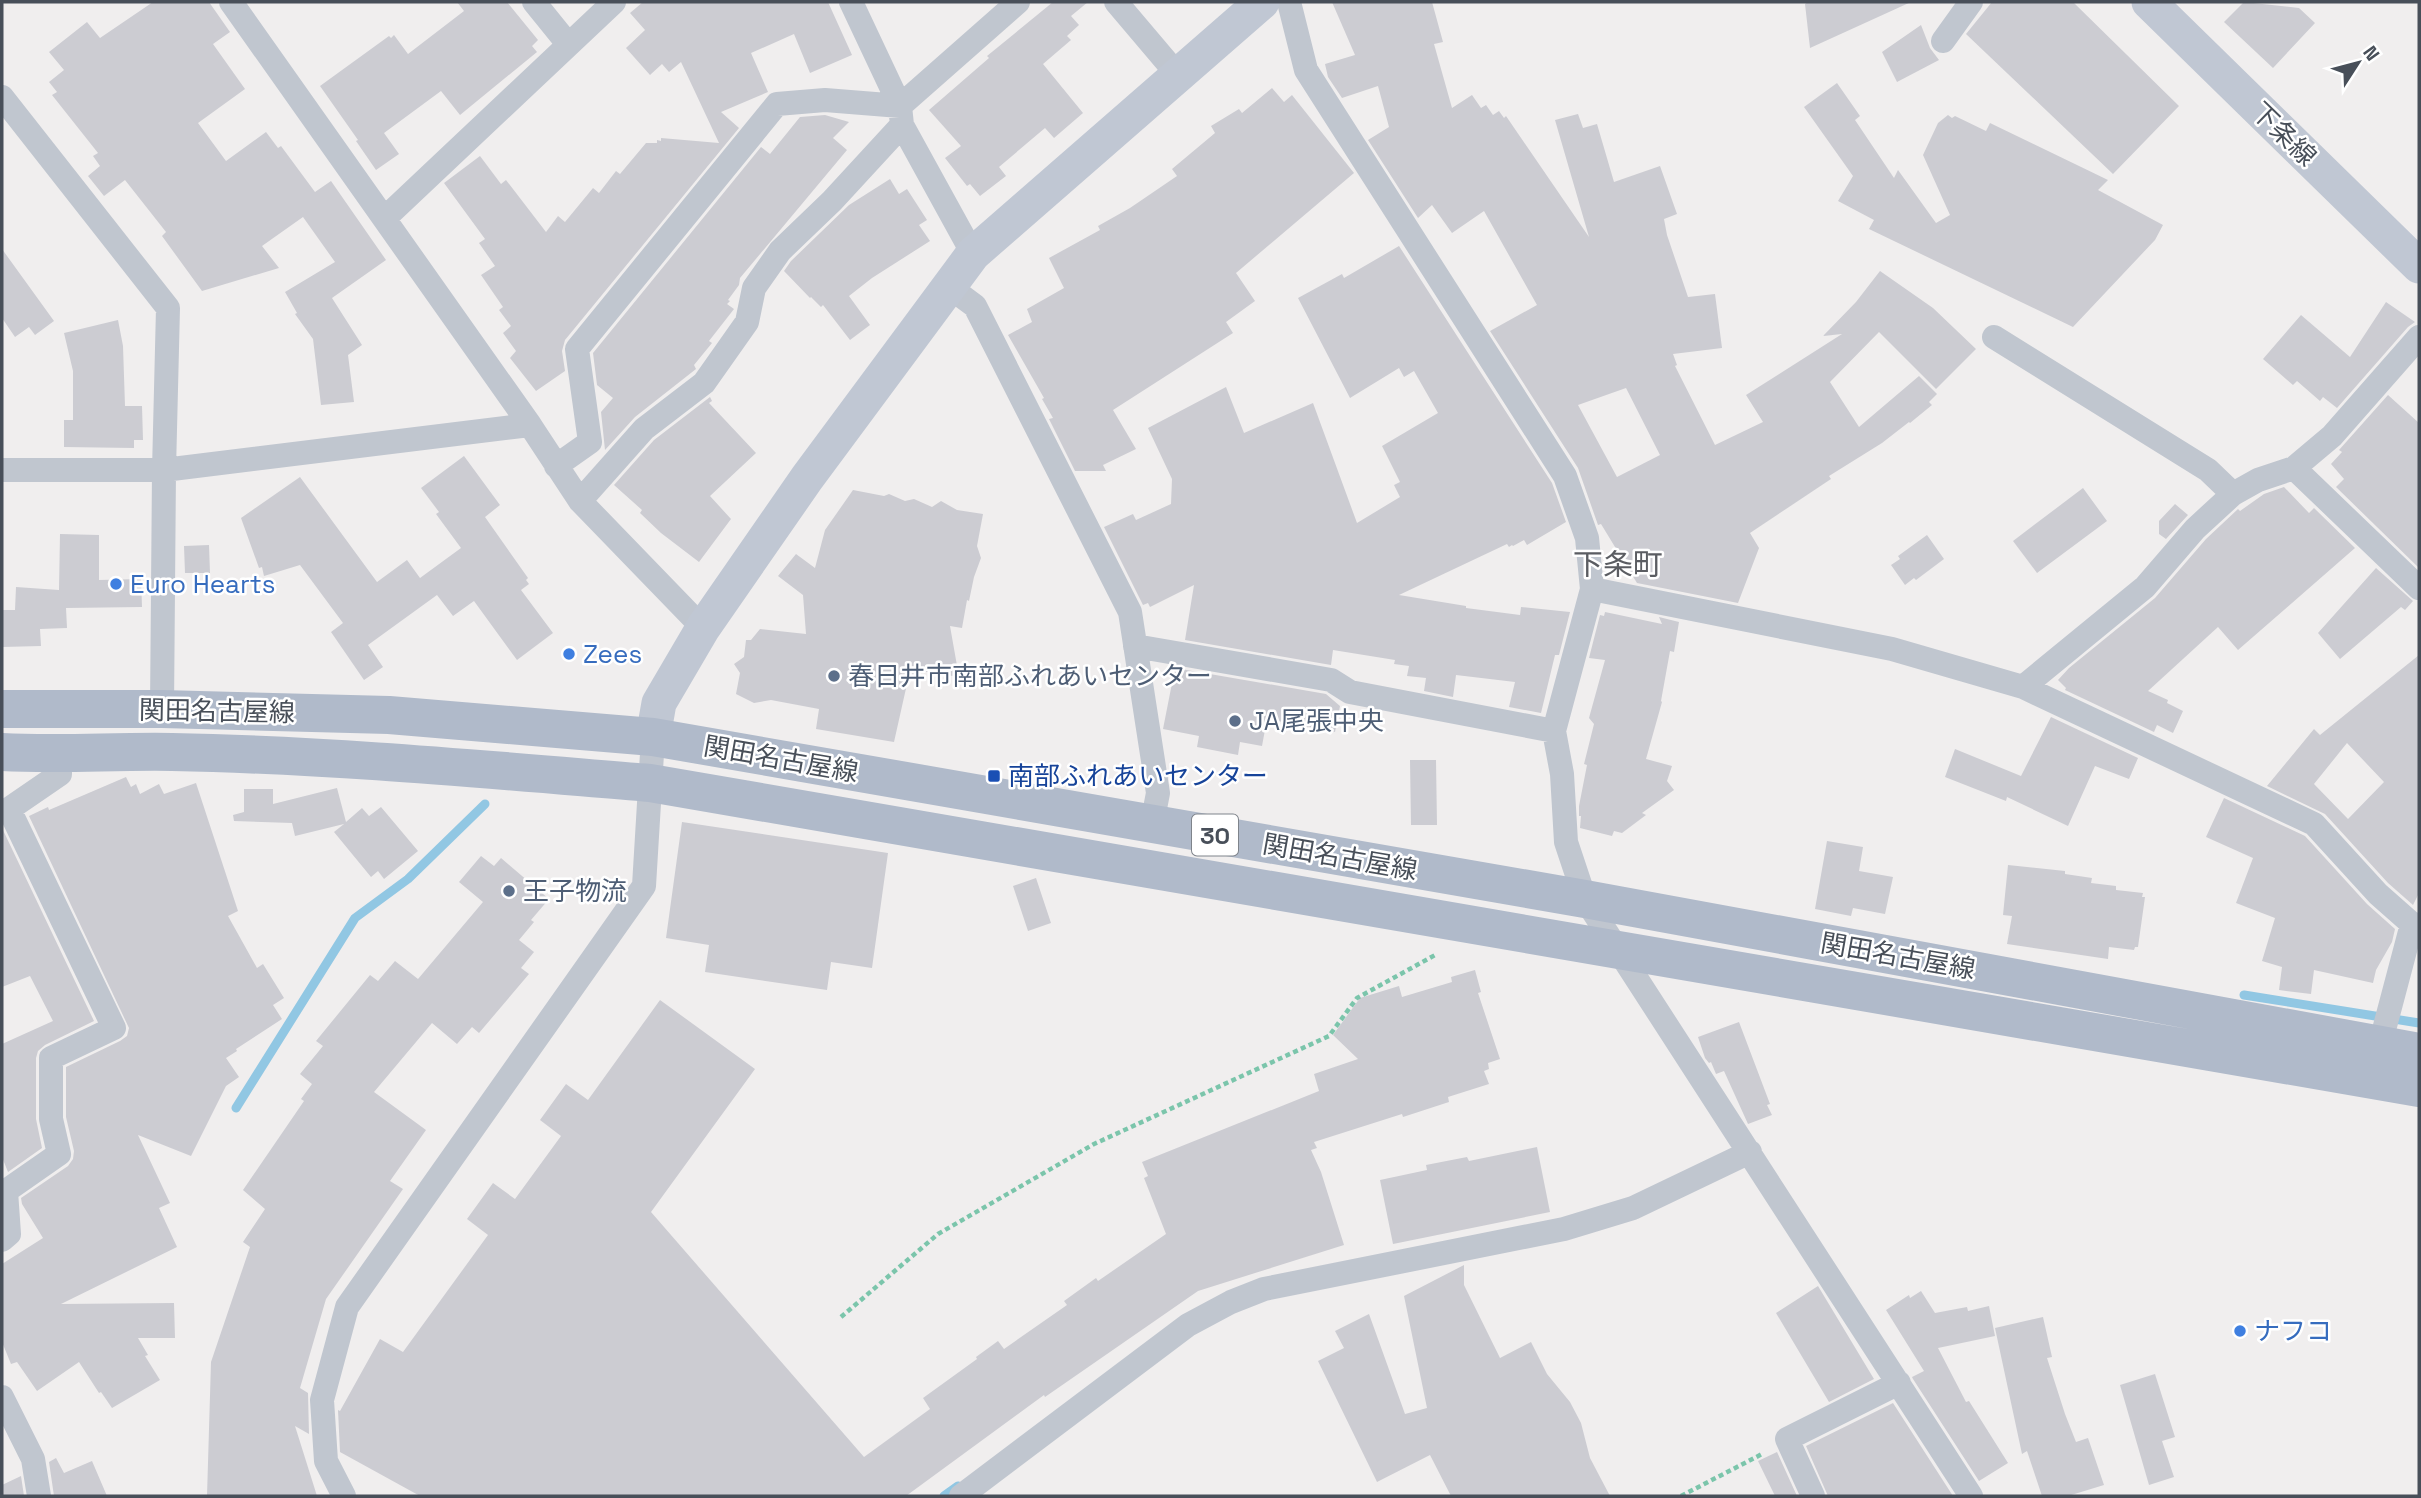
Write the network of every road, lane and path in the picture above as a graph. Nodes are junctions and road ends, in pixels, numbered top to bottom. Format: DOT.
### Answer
graph roads {
  1 [pos="231,2"];
  2 [pos="534,2"];
  3 [pos="614,2"];
  4 [pos="850,2"];
  5 [pos="1018,2"];
  6 [pos="1116,2"];
  7 [pos="1262,2"];
  8 [pos="1289,2"];
  9 [pos="1971,2"];
  10 [pos="2149,2"];
  11 [pos="1943,41"];
  12 [pos="568,44"];
  13 [pos="1177,74"];
  14 [pos="2,97"];
  15 [pos="901,115"];
  16 [pos="385,218"];
  17 [pos="972,254"];
  18 [pos="2419,266"];
  19 [pos="948,286"];
  20 [pos="1994,337"];
  21 [pos="2419,337"];
  22 [pos="530,425"];
  23 [pos="556,466"];
  24 [pos="2294,468"];
  25 [pos="2,470"];
  26 [pos="164,470"];
  27 [pos="2233,495"];
  28 [pos="580,501"];
  29 [pos="2419,588"];
  30 [pos="1592,589"];
  31 [pos="703,628"];
  32 [pos="1135,646"];
  33 [pos="2023,687"];
  34 [pos="2,709"];
  35 [pos="162,709"];
  36 [pos="1554,731"];
  37 [pos="653,737"];
  38 [pos="2,752"];
  39 [pos="60,755"];
  40 [pos="650,783"];
  41 [pos="5,810"];
  42 [pos="1152,824"];
  43 [pos="1586,899"];
  44 [pos="2416,925"];
  45 [pos="1618,949"];
  46 [pos="1442,952"];
  47 [pos="2410,965"];
  48 [pos="2379,1045"];
  49 [pos="2419,1052"];
  50 [pos="2419,1088"];
  51 [pos="1750,1152"];
  52 [pos="2,1240"];
  53 [pos="841,1317"];
  54 [pos="1899,1383"];
  55 [pos="2,1397"];
  56 [pos="1788,1441"];
  57 [pos="39,1496"];
  58 [pos="344,1496"];
  59 [pos="961,1496"];
  60 [pos="1681,1496"];
  61 [pos="1813,1496"];
  62 [pos="1971,1496"];
  1 -- 16 [label="street"];
  2 -- 12 [label="street"];
  3 -- 12 [label="street"];
  4 -- 15 [label="street"];
  5 -- 15 [label="street"];
  6 -- 13 [label="street"];
  7 -- 13 [label="street"];
  8 -- 30 [label="street"];
  9 -- 11 [label="street"];
  10 -- 18 [label="street, 下条線"];
  12 -- 16 [label="street"];
  13 -- 17 [label="street"];
  14 -- 26 [label="street"];
  15 -- 17 [label="street"];
  15 -- 23 [label="street"];
  15 -- 28 [label="street"];
  16 -- 22 [label="street"];
  17 -- 19 [label="street"];
  19 -- 31 [label="street"];
  19 -- 32 [label="street"];
  20 -- 27 [label="street"];
  21 -- 24 [label="street"];
  22 -- 23 [label="street"];
  22 -- 26 [label="street"];
  23 -- 28 [label="street"];
  24 -- 27 [label="street"];
  24 -- 29 [label="street"];
  25 -- 26 [label="street"];
  26 -- 35 [label="street"];
  27 -- 33 [label="street"];
  28 -- 31 [label="street"];
  30 -- 33 [label="street"];
  30 -- 36 [label="street"];
  31 -- 37 [label="street"];
  32 -- 36 [label="street"];
  32 -- 42 [label="street"];
  33 -- 44 [label="street"];
  34 -- 35 [label="main road, 関田名古屋線 / 30"];
  35 -- 37 [label="main road, 関田名古屋線 / 30"];
  36 -- 43 [label="street"];
  37 -- 40 [label="street"];
  37 -- 42 [label="main road, 関田名古屋線 / 30"];
  38 -- 39 [label="main road, 関田名古屋線 / 30"];
  39 -- 40 [label="main road, 関田名古屋線 / 30"];
  39 -- 41 [label="street"];
  40 -- 45 [label="main road, 関田名古屋線 / 30"];
  40 -- 58 [label="street"];
  41 -- 52 [label="street"];
  42 -- 43 [label="main road, 関田名古屋線 / 30"];
  43 -- 45 [label="street"];
  43 -- 48 [label="main road, 関田名古屋線 / 30"];
  44 -- 47 [label="street"];
  45 -- 50 [label="main road, 関田名古屋線 / 30"];
  45 -- 51 [label="street"];
  46 -- 53 [label="path"];
  47 -- 48 [label="street"];
  48 -- 49 [label="main road, 関田名古屋線 / 30"];
  51 -- 54 [label="street"];
  51 -- 59 [label="street"];
  54 -- 56 [label="street"];
  54 -- 62 [label="street"];
  55 -- 57 [label="street"];
  56 -- 60 [label="path"];
  56 -- 61 [label="street"];
}
